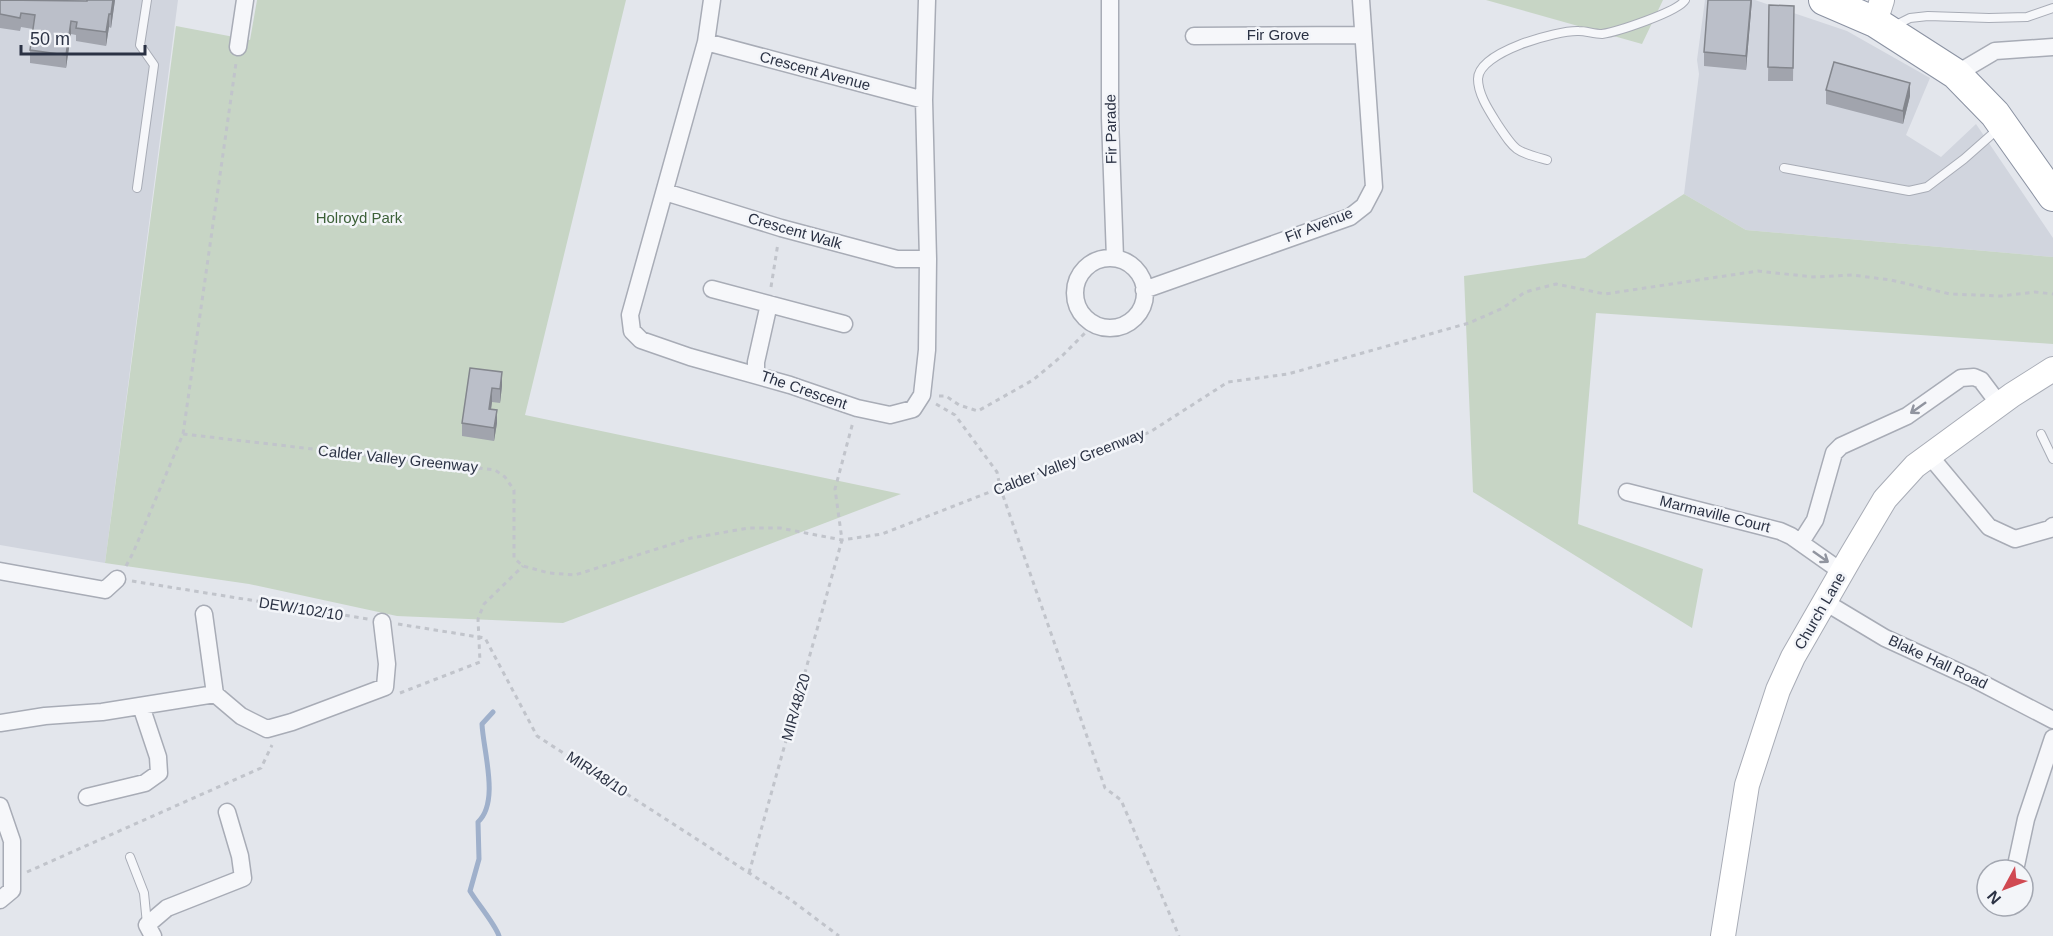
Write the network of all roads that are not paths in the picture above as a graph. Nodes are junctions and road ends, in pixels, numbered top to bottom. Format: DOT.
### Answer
graph roads {
  1 [pos="147,0"];
  2 [pos="245,0"];
  3 [pos="712,0"];
  4 [pos="927,0"];
  5 [pos="1110,0"];
  6 [pos="1360,0"];
  7 [pos="1685,0"];
  8 [pos="1824,0"];
  9 [pos="2053,8"];
  10 [pos="1881,17"];
  11 [pos="1363,35"];
  12 [pos="1194,36"];
  13 [pos="706,42"];
  14 [pos="238,47"];
  15 [pos="2053,47"];
  16 [pos="1956,74"];
  17 [pos="924,100"];
  18 [pos="2003,125"];
  19 [pos="1547,160"];
  20 [pos="1784,168"];
  21 [pos="137,188"];
  22 [pos="664,192"];
  23 [pos="2053,196"];
  24 [pos="1115,258"];
  25 [pos="927,260"];
  26 [pos="712,289"];
  27 [pos="1144,290"];
  28 [pos="769,304"];
  29 [pos="844,324"];
  30 [pos="2053,369"];
  31 [pos="756,374"];
  32 [pos="1999,404"];
  33 [pos="2041,435"];
  34 [pos="1929,455"];
  35 [pos="2053,459"];
  36 [pos="1628,492"];
  37 [pos="2053,526"];
  38 [pos="1801,542"];
  39 [pos="0,571"];
  40 [pos="1842,572"];
  41 [pos="117,579"];
  42 [pos="1825,602"];
  43 [pos="204,614"];
  44 [pos="382,622"];
  45 [pos="215,694"];
  46 [pos="141,706"];
  47 [pos="2053,720"];
  48 [pos="0,723"];
  49 [pos="2053,738"];
  50 [pos="87,797"];
  51 [pos="0,806"];
  52 [pos="227,812"];
  53 [pos="130,856"];
  54 [pos="2018,858"];
  55 [pos="0,900"];
  56 [pos="150,930"];
  57 [pos="1723,936"];
  1 -- 21 [label="lane"];
  2 -- 14 [label="street"];
  3 -- 13 [label="street, The Crescent"];
  4 -- 17 [label="street"];
  5 -- 24 [label="street, Fir Parade"];
  6 -- 11 [label="street, Fir Avenue"];
  7 -- 19 [label="lane"];
  8 -- 10 [label="highway"];
  9 -- 10 [label="lane"];
  10 -- 16 [label="highway"];
  11 -- 12 [label="street, Fir Grove"];
  11 -- 27 [label="street, Fir Avenue"];
  13 -- 17 [label="street, Crescent Avenue"];
  13 -- 22 [label="street, The Crescent"];
  15 -- 16 [label="street"];
  16 -- 18 [label="highway"];
  17 -- 25 [label="street"];
  18 -- 20 [label="lane"];
  18 -- 23 [label="highway"];
  22 -- 25 [label="street, Crescent Walk"];
  22 -- 31 [label="street, The Crescent"];
  24 -- 27 [label="street"];
  24 -- 27 [label="street"];
  25 -- 31 [label="street, The Crescent"];
  26 -- 28 [label="street"];
  28 -- 29 [label="street"];
  28 -- 31 [label="street"];
  30 -- 32 [label="street, Church Lane"];
  32 -- 34 [label="street, Church Lane"];
  32 -- 38 [label="street, one-way"];
  33 -- 35 [label="lane"];
  34 -- 37 [label="street"];
  34 -- 40 [label="street, Church Lane"];
  36 -- 38 [label="street, Marmaville Court"];
  38 -- 40 [label="street, Marmaville Court, one-way"];
  39 -- 41 [label="street"];
  40 -- 42 [label="street, Church Lane"];
  42 -- 47 [label="street, Blake Hall Road"];
  42 -- 57 [label="street, Church Lane"];
  43 -- 45 [label="street"];
  44 -- 45 [label="street"];
  45 -- 46 [label="street"];
  46 -- 48 [label="street"];
  46 -- 50 [label="street"];
  49 -- 54 [label="street"];
  51 -- 55 [label="street"];
  52 -- 56 [label="street"];
  53 -- 56 [label="lane"];
}
